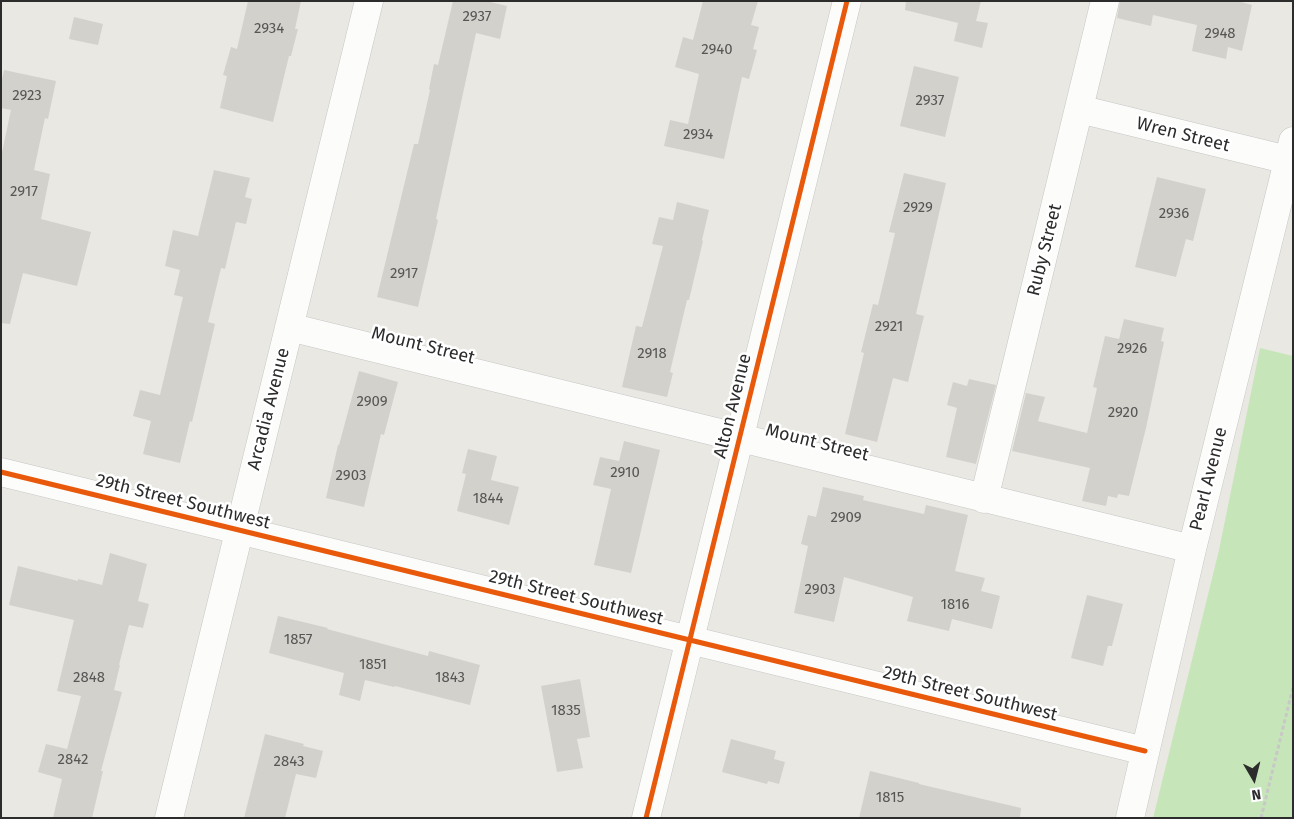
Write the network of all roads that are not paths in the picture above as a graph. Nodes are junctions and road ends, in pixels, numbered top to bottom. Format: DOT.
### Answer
graph roads {
  1 [pos="369,1"];
  2 [pos="847,1"];
  3 [pos="1105,1"];
  4 [pos="1079,109"];
  5 [pos="1290,150"];
  6 [pos="289,327"];
  7 [pos="740,438"];
  8 [pos="1,472"];
  9 [pos="984,499"];
  10 [pos="240,530"];
  11 [pos="1192,550"];
  12 [pos="690,640"];
  13 [pos="1145,751"];
  14 [pos="169,818"];
  15 [pos="646,818"];
  16 [pos="1130,818"];
  1 -- 6 [label="street, Arcadia Avenue"];
  2 -- 7 [label="street, Alton Avenue"];
  3 -- 4 [label="street, Ruby Street"];
  4 -- 5 [label="street, Wren Street"];
  4 -- 9 [label="street, Ruby Street"];
  5 -- 11 [label="street, Pearl Avenue"];
  6 -- 7 [label="street, Mount Street"];
  6 -- 10 [label="street, Arcadia Avenue"];
  7 -- 9 [label="street, Mount Street"];
  7 -- 12 [label="street, Alton Avenue"];
  8 -- 10 [label="street, 29th Street Southwest"];
  9 -- 11 [label="street, Mount Street"];
  10 -- 12 [label="street, 29th Street Southwest"];
  10 -- 14 [label="street, Arcadia Avenue"];
  11 -- 13 [label="street, Pearl Avenue"];
  12 -- 13 [label="street, 29th Street Southwest"];
  12 -- 15 [label="street, Alton Avenue"];
  13 -- 16 [label="street, Pearl Avenue"];
}
